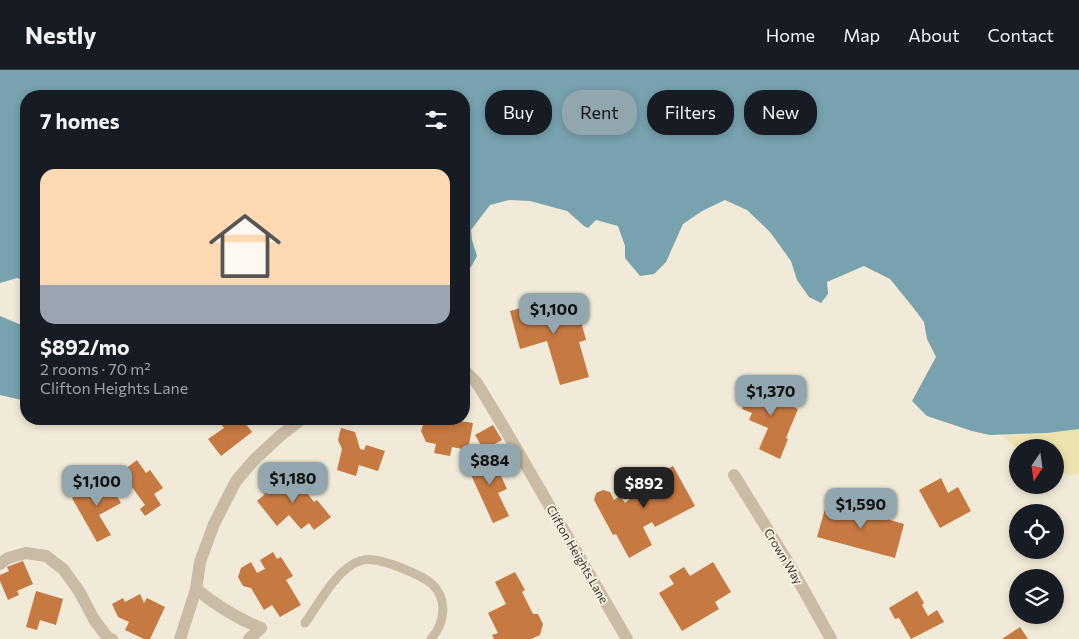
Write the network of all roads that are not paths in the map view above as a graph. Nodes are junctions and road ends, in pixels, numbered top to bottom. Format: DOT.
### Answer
graph roads {
  1 [pos="470,376"];
  2 [pos="294,425"];
  3 [pos="734,475"];
  4 [pos="0,564"];
  5 [pos="196,589"];
  6 [pos="305,623"];
  7 [pos="112,639"];
  8 [pos="180,639"];
  9 [pos="250,639"];
  10 [pos="431,639"];
  11 [pos="627,639"];
  12 [pos="831,639"];
  1 -- 11 [label="street, Clifton Heights Lane"];
  2 -- 5 [label="street"];
  3 -- 12 [label="street, Crown Way"];
  4 -- 7 [label="street"];
  5 -- 8 [label="street"];
  5 -- 9 [label="street"];
  6 -- 10 [label="lane"];
}
